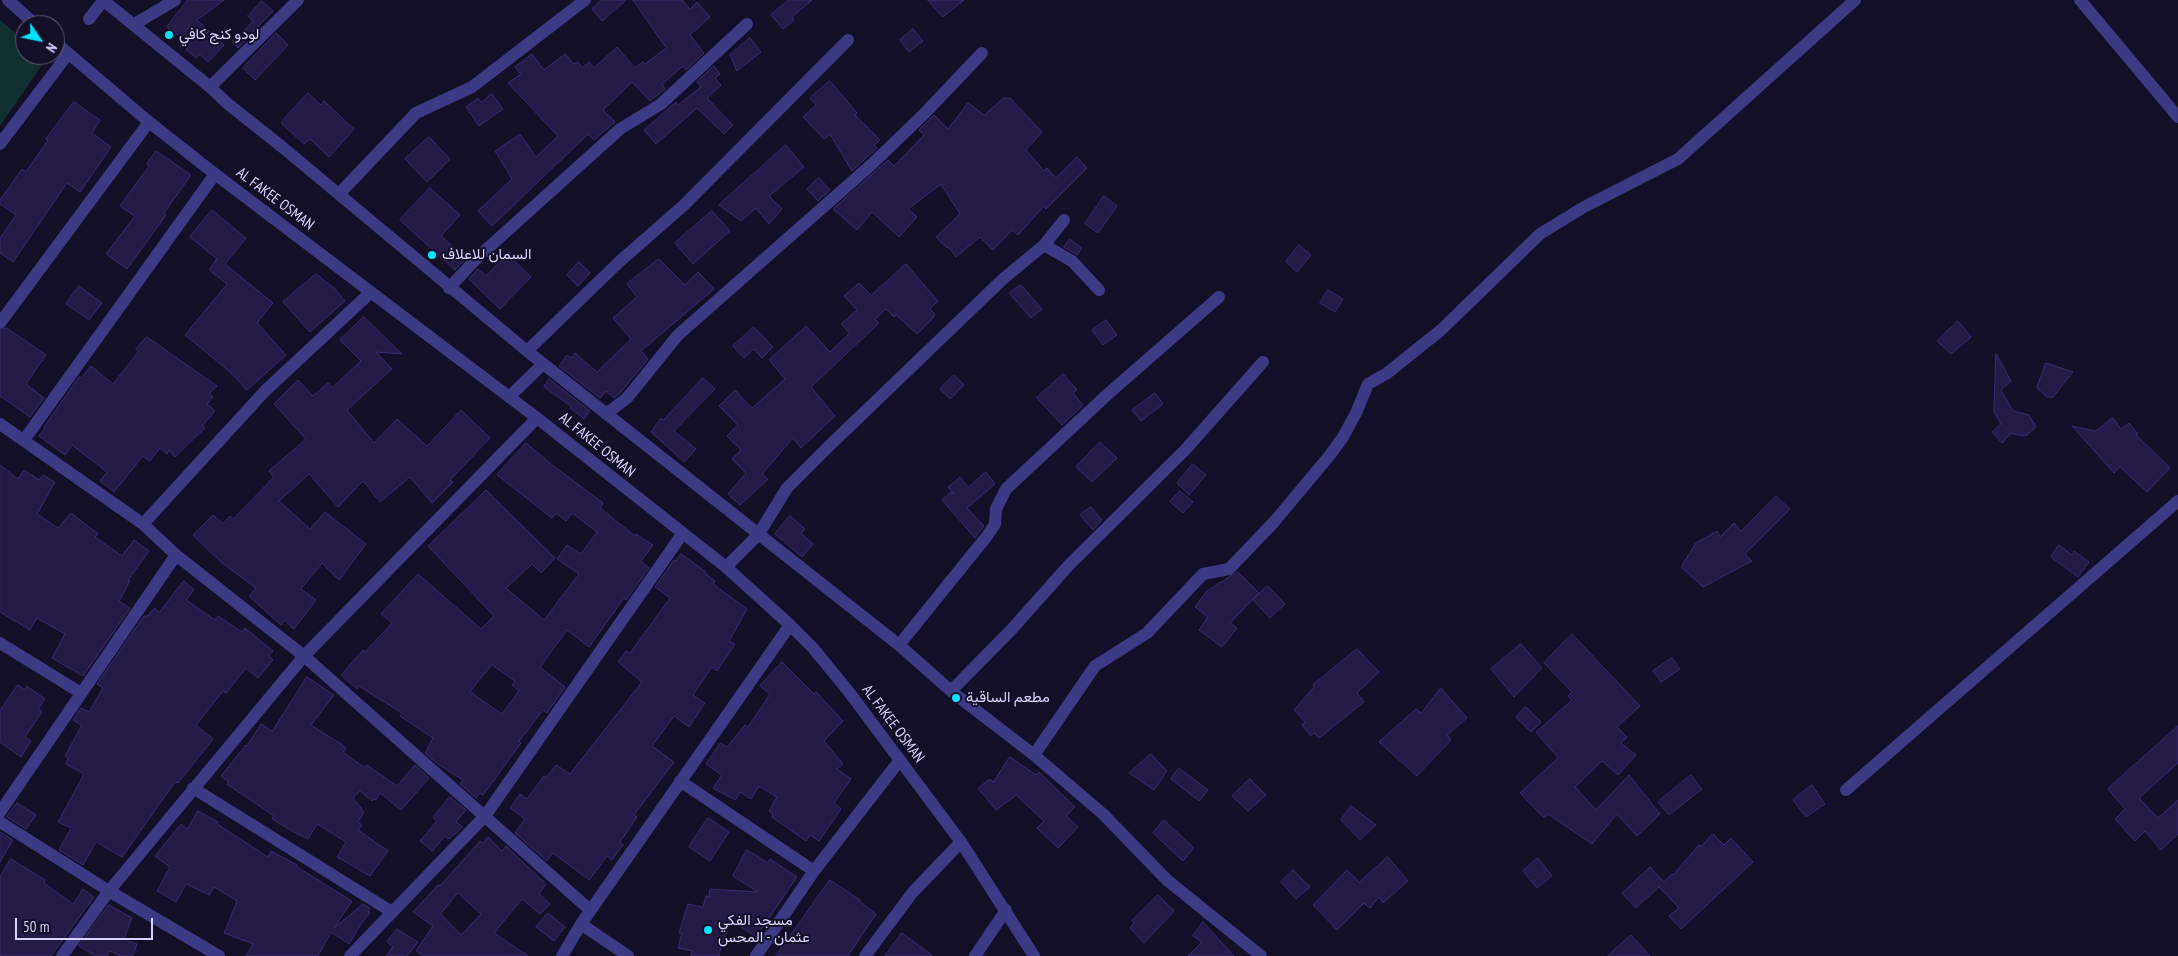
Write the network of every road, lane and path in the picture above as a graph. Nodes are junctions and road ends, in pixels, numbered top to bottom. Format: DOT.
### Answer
graph roads {
  1 [pos="8,0"];
  2 [pos="103,0"];
  3 [pos="175,0"];
  4 [pos="298,0"];
  5 [pos="585,0"];
  6 [pos="1856,0"];
  7 [pos="2080,0"];
  8 [pos="25,15"];
  9 [pos="89,18"];
  10 [pos="747,24"];
  11 [pos="133,25"];
  12 [pos="848,40"];
  13 [pos="65,51"];
  14 [pos="982,53"];
  15 [pos="68,54"];
  16 [pos="210,87"];
  17 [pos="2178,117"];
  18 [pos="150,122"];
  19 [pos="0,144"];
  20 [pos="215,174"];
  21 [pos="339,194"];
  22 [pos="1064,220"];
  23 [pos="1044,245"];
  24 [pos="449,288"];
  25 [pos="1099,290"];
  26 [pos="371,292"];
  27 [pos="1219,297"];
  28 [pos="0,324"];
  29 [pos="527,351"];
  30 [pos="1263,362"];
  31 [pos="542,364"];
  32 [pos="509,397"];
  33 [pos="606,414"];
  34 [pos="537,418"];
  35 [pos="0,424"];
  36 [pos="24,440"];
  37 [pos="2178,501"];
  38 [pos="143,524"];
  39 [pos="683,534"];
  40 [pos="758,535"];
  41 [pos="176,555"];
  42 [pos="726,567"];
  43 [pos="790,625"];
  44 [pos="0,643"];
  45 [pos="899,645"];
  46 [pos="304,656"];
  47 [pos="951,691"];
  48 [pos="81,693"];
  49 [pos="1034,755"];
  50 [pos="900,760"];
  51 [pos="680,781"];
  52 [pos="193,788"];
  53 [pos="1846,790"];
  54 [pos="0,812"];
  55 [pos="485,816"];
  56 [pos="0,822"];
  57 [pos="961,842"];
  58 [pos="814,871"];
  59 [pos="109,891"];
  60 [pos="590,910"];
  61 [pos="1006,910"];
  62 [pos="392,912"];
  63 [pos="581,924"];
  64 [pos="353,955"];
  65 [pos="62,956"];
  66 [pos="219,956"];
  67 [pos="562,956"];
  68 [pos="628,956"];
  69 [pos="756,956"];
  70 [pos="864,956"];
  71 [pos="975,956"];
  72 [pos="1034,956"];
  73 [pos="1261,956"];
  1 -- 8 [label="street"];
  2 -- 9 [label="street"];
  2 -- 11 [label="street"];
  3 -- 11 [label="street"];
  4 -- 16 [label="street"];
  5 -- 21 [label="street"];
  6 -- 49 [label="street"];
  7 -- 17 [label="street"];
  10 -- 24 [label="street"];
  11 -- 16 [label="street"];
  12 -- 29 [label="street"];
  13 -- 15 [label="street, AL FAKEE OSMAN"];
  14 -- 33 [label="street"];
  15 -- 18 [label="street, AL FAKEE OSMAN"];
  15 -- 19 [label="street"];
  16 -- 21 [label="street"];
  18 -- 20 [label="street, AL FAKEE OSMAN"];
  18 -- 28 [label="street"];
  20 -- 26 [label="street, AL FAKEE OSMAN"];
  20 -- 36 [label="street"];
  21 -- 24 [label="street"];
  22 -- 23 [label="street"];
  23 -- 25 [label="street"];
  23 -- 40 [label="street"];
  24 -- 29 [label="street"];
  26 -- 32 [label="street, AL FAKEE OSMAN"];
  26 -- 38 [label="street"];
  27 -- 45 [label="street"];
  29 -- 31 [label="street"];
  30 -- 47 [label="street"];
  31 -- 32 [label="street"];
  31 -- 33 [label="street"];
  32 -- 34 [label="street, AL FAKEE OSMAN"];
  33 -- 40 [label="street"];
  34 -- 39 [label="street, AL FAKEE OSMAN"];
  34 -- 46 [label="street"];
  35 -- 36 [label="street"];
  36 -- 38 [label="street"];
  37 -- 53 [label="street"];
  38 -- 41 [label="street"];
  39 -- 42 [label="street, AL FAKEE OSMAN"];
  39 -- 55 [label="street"];
  40 -- 42 [label="street"];
  40 -- 45 [label="street"];
  41 -- 46 [label="street"];
  41 -- 48 [label="street"];
  42 -- 43 [label="street, AL FAKEE OSMAN"];
  43 -- 50 [label="street, AL FAKEE OSMAN"];
  43 -- 51 [label="street"];
  44 -- 48 [label="street"];
  45 -- 47 [label="street"];
  46 -- 52 [label="street"];
  46 -- 55 [label="street"];
  47 -- 49 [label="street"];
  48 -- 54 [label="street"];
  49 -- 73 [label="street"];
  50 -- 57 [label="street, AL FAKEE OSMAN"];
  50 -- 58 [label="street"];
  51 -- 58 [label="street"];
  51 -- 60 [label="street"];
  52 -- 59 [label="street"];
  52 -- 62 [label="street"];
  55 -- 60 [label="street"];
  55 -- 62 [label="street"];
  56 -- 59 [label="street"];
  57 -- 61 [label="street, AL FAKEE OSMAN"];
  57 -- 70 [label="street"];
  58 -- 69 [label="street"];
  59 -- 65 [label="street"];
  59 -- 66 [label="street"];
  60 -- 63 [label="street"];
  61 -- 71 [label="street"];
  61 -- 72 [label="street, AL FAKEE OSMAN"];
  62 -- 64 [label="street"];
  63 -- 67 [label="street"];
  63 -- 68 [label="street"];
}
